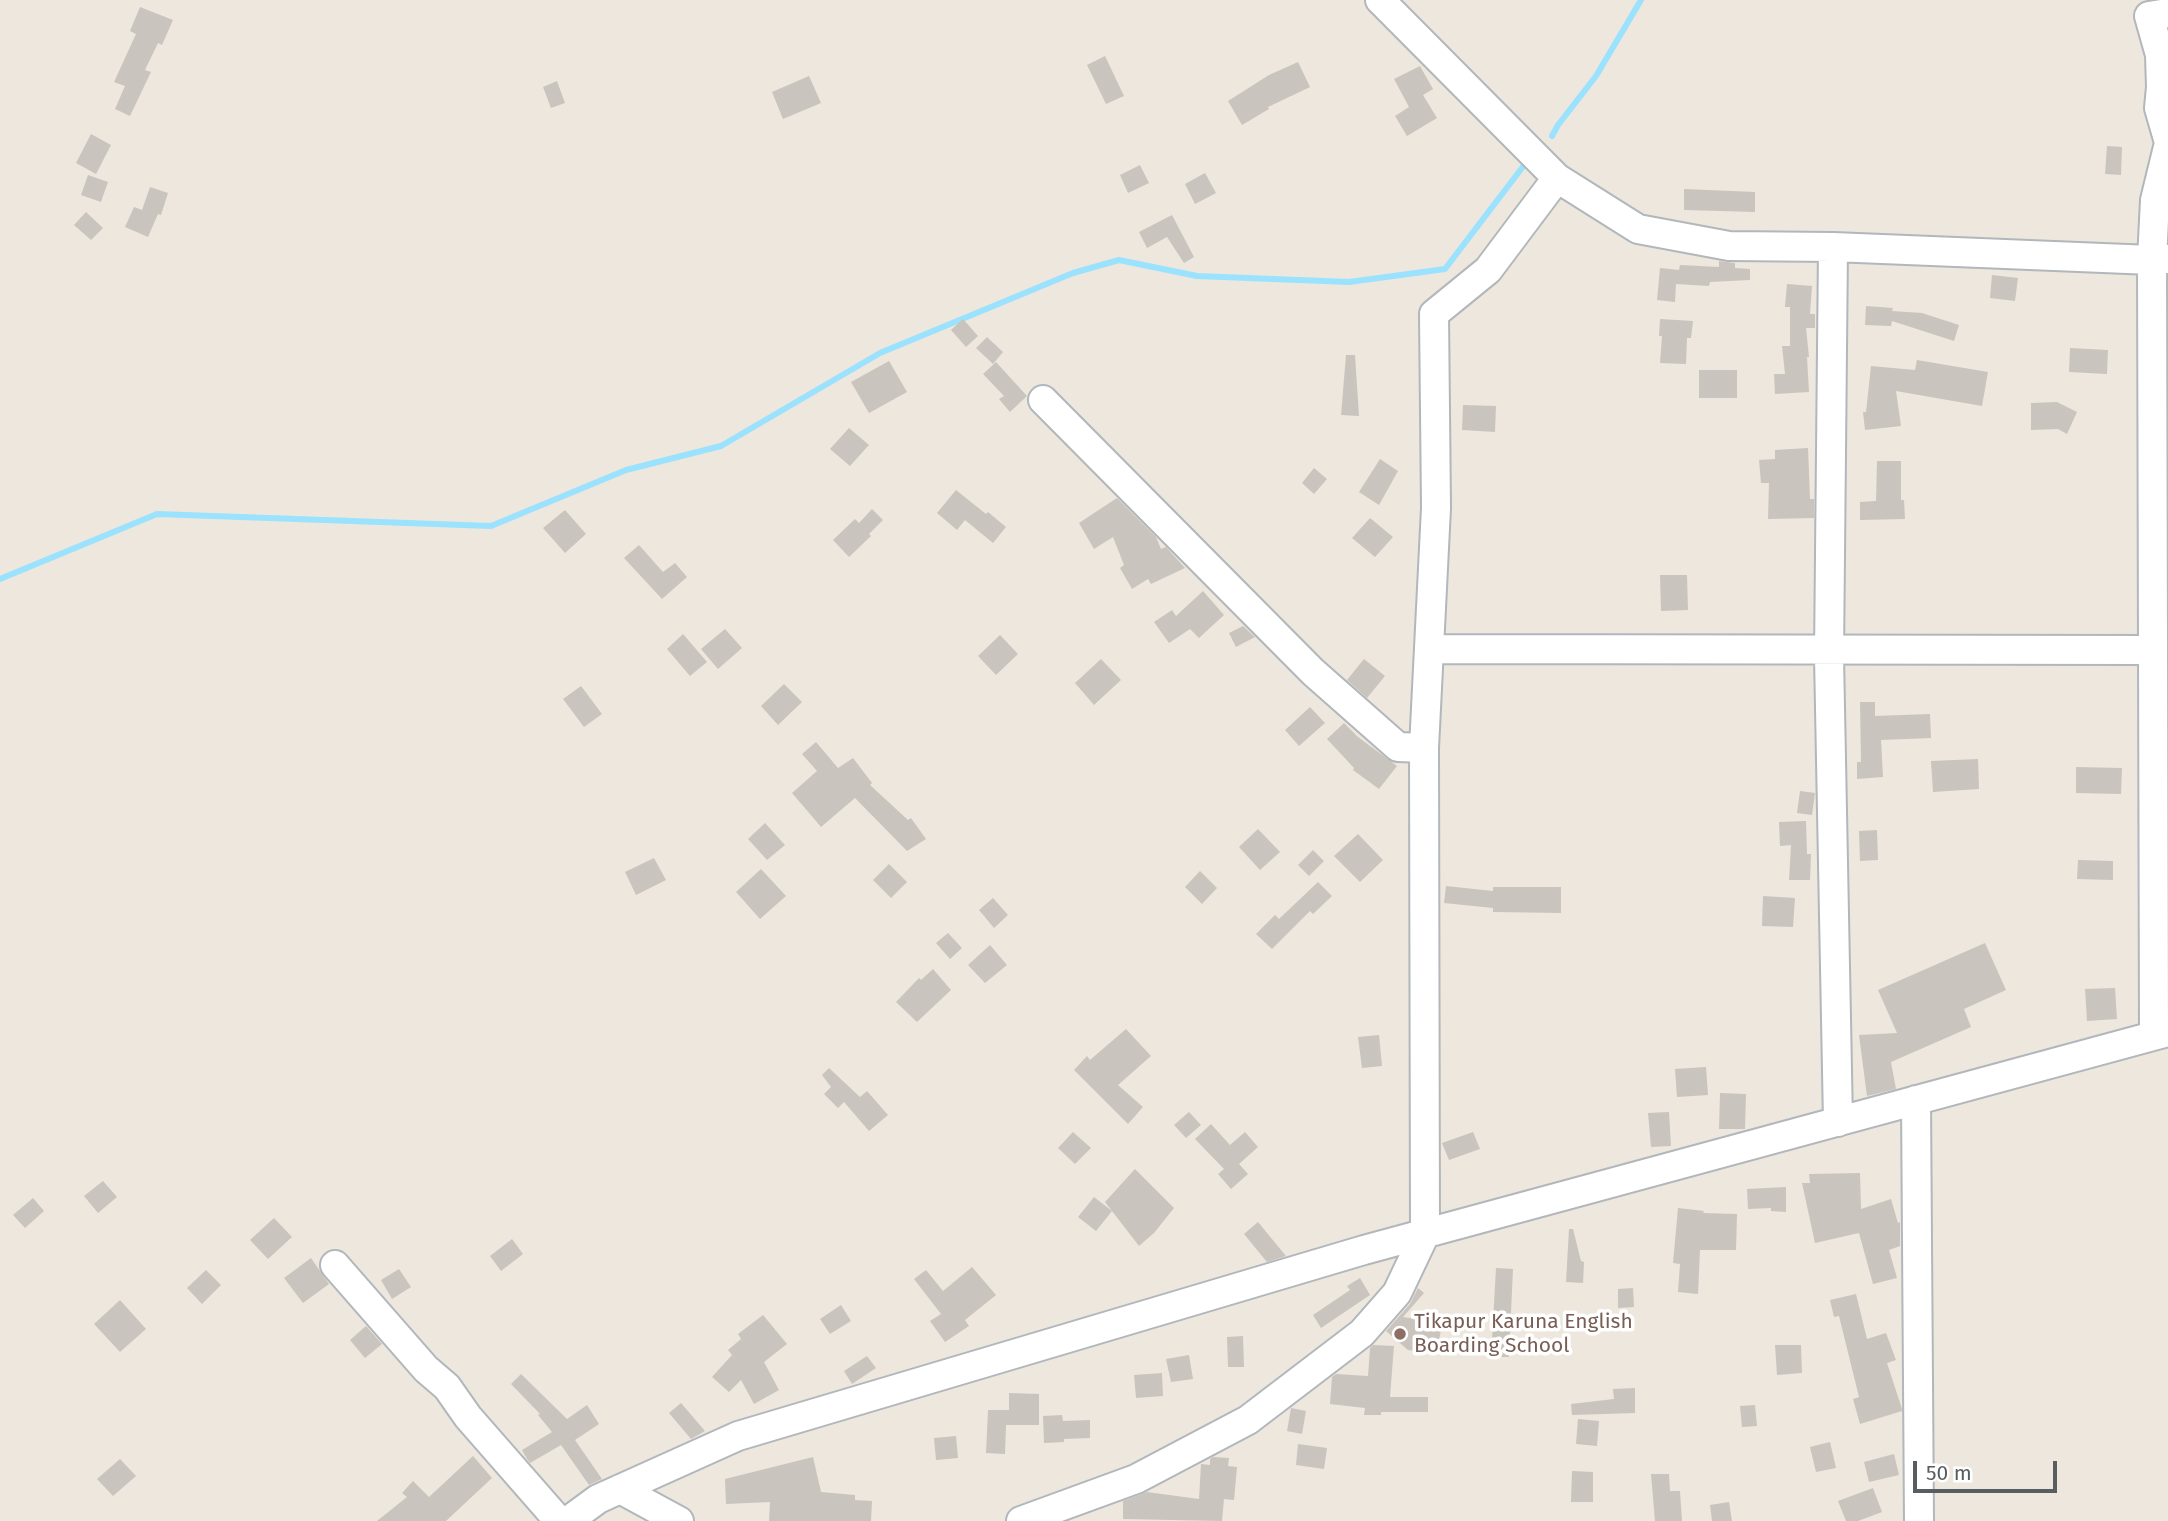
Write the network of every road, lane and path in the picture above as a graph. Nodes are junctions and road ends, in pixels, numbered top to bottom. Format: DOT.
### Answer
graph roads {
  1 [pos="1380,0"];
  2 [pos="2156,10"];
  3 [pos="2168,139"];
  4 [pos="2168,146"];
  5 [pos="1557,178"];
  6 [pos="1833,247"];
  7 [pos="2160,259"];
  8 [pos="1043,400"];
  9 [pos="1429,649"];
  10 [pos="1829,649"];
  11 [pos="2152,650"];
  12 [pos="1423,748"];
  13 [pos="2161,1033"];
  14 [pos="1916,1100"];
  15 [pos="1838,1122"];
  16 [pos="1426,1234"];
  17 [pos="335,1265"];
  18 [pos="620,1489"];
  19 [pos="559,1521"];
  20 [pos="568,1521"];
  21 [pos="679,1521"];
  22 [pos="1021,1521"];
  23 [pos="1919,1521"];
  1 -- 5 [label="street"];
  2 -- 3 [label="street"];
  4 -- 7 [label="street"];
  5 -- 6 [label="street"];
  5 -- 9 [label="street"];
  6 -- 7 [label="street"];
  6 -- 10 [label="street"];
  7 -- 11 [label="street"];
  8 -- 12 [label="street"];
  9 -- 10 [label="street"];
  9 -- 12 [label="street"];
  10 -- 11 [label="street"];
  10 -- 15 [label="street"];
  11 -- 13 [label="street"];
  12 -- 16 [label="street"];
  13 -- 14 [label="street"];
  14 -- 15 [label="street"];
  14 -- 23 [label="street"];
  15 -- 16 [label="street"];
  16 -- 18 [label="street"];
  16 -- 22 [label="street"];
  17 -- 19 [label="street"];
  18 -- 20 [label="street"];
  18 -- 21 [label="street"];
}
